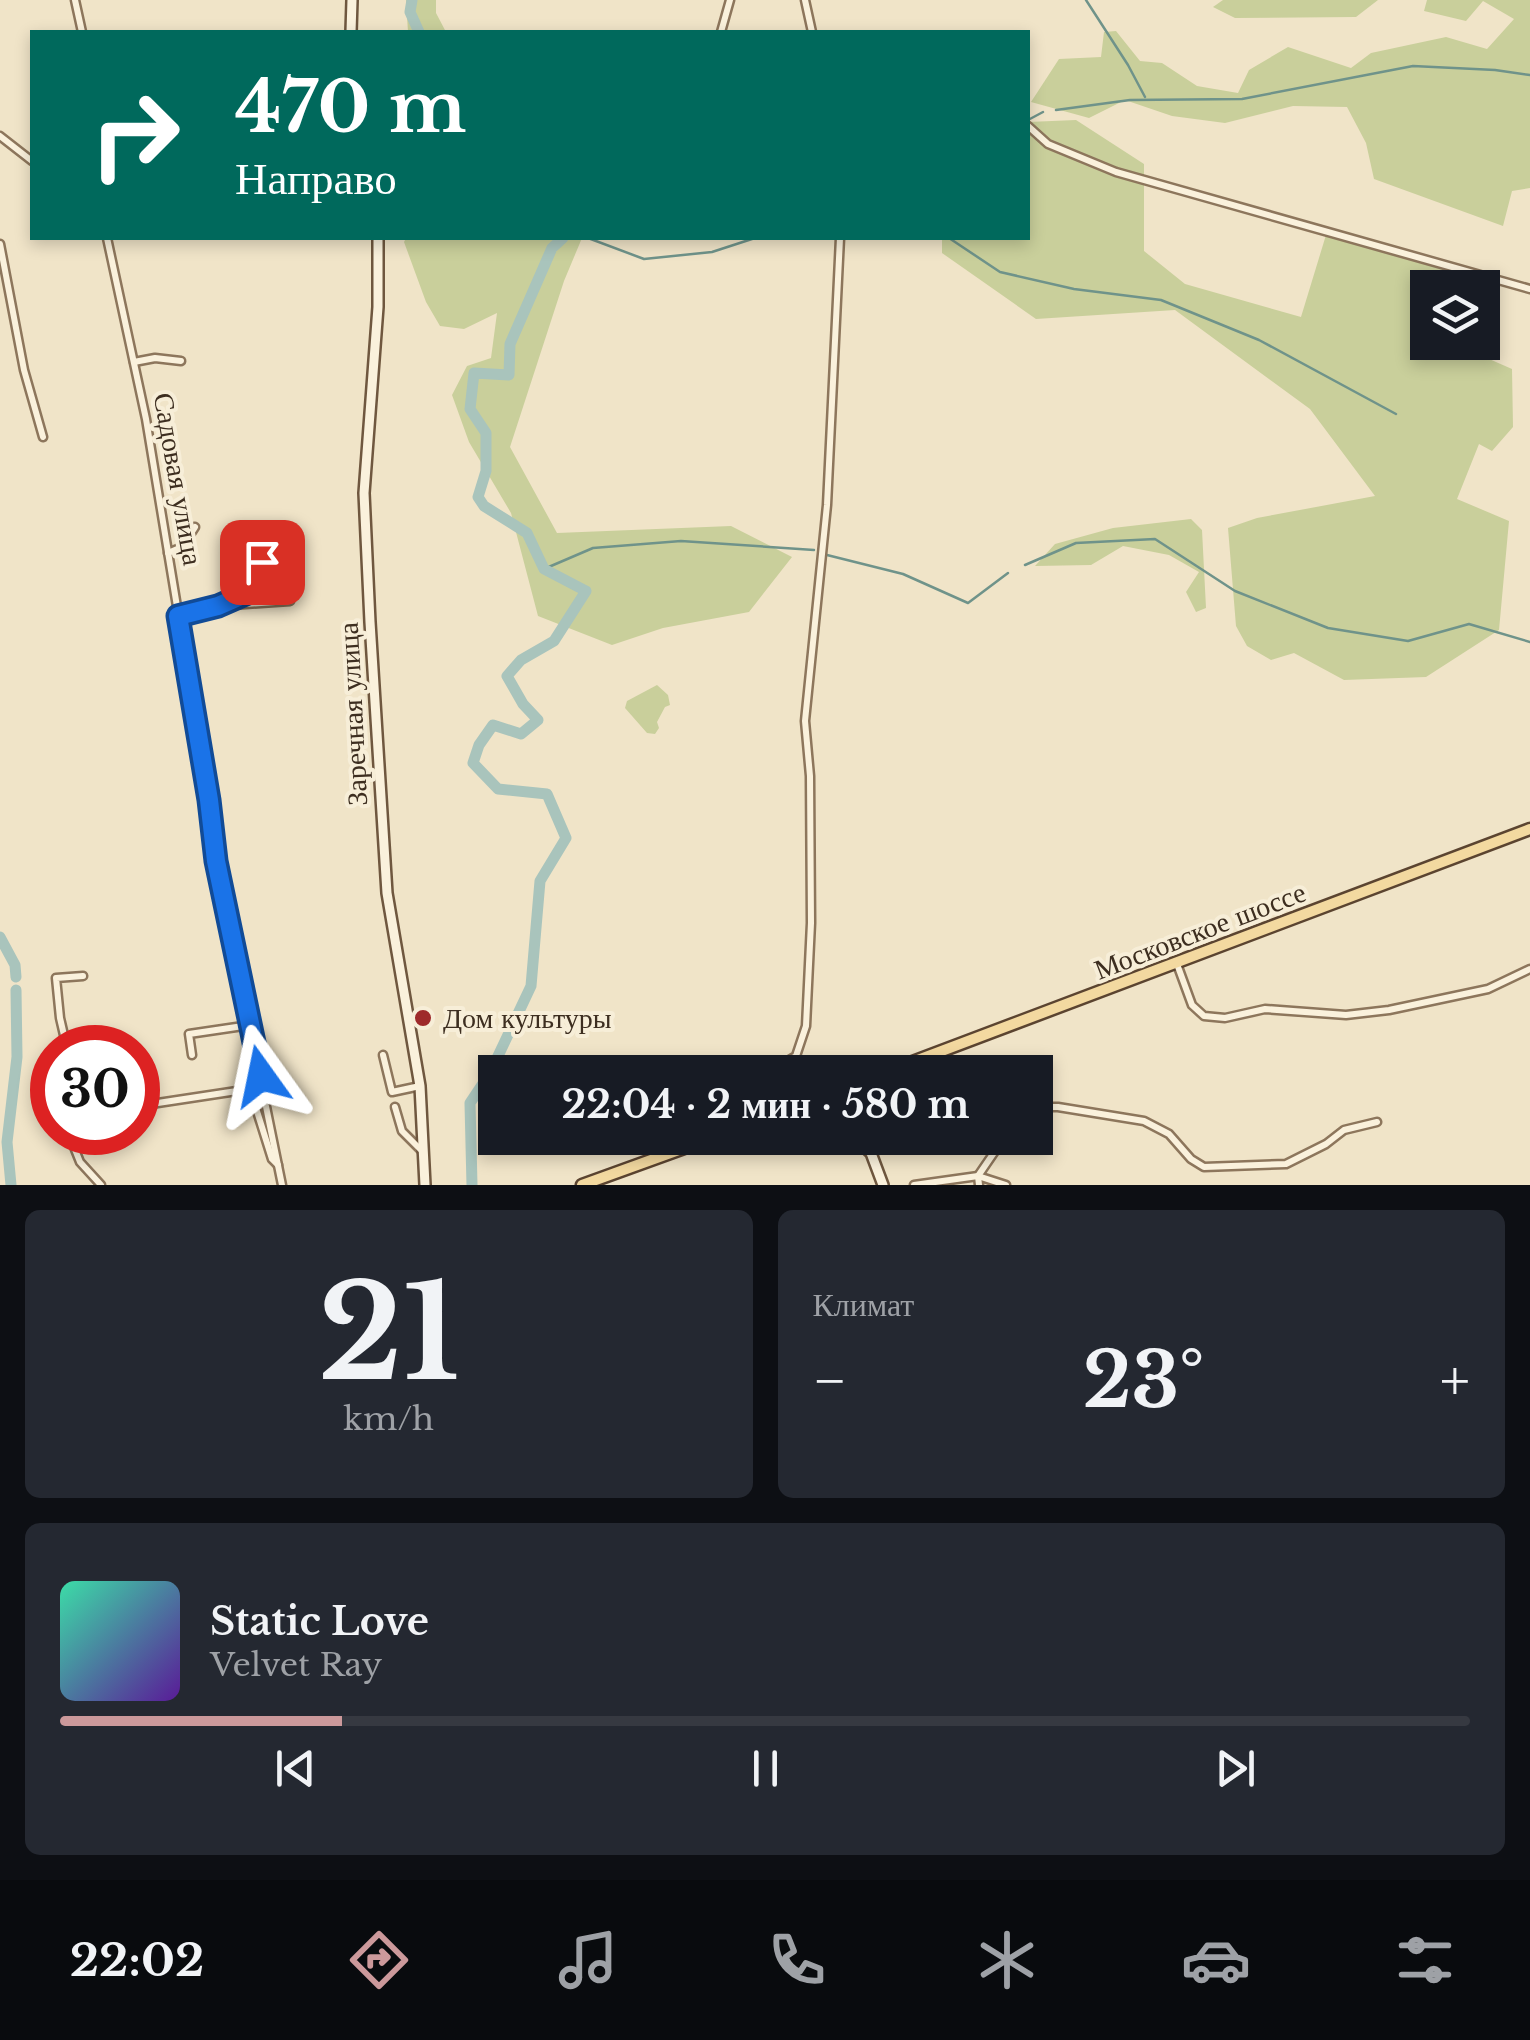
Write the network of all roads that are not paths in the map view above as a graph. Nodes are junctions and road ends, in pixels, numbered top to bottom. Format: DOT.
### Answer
graph roads {
  1 [pos="76,0"];
  2 [pos="352,0"];
  3 [pos="730,0"];
  4 [pos="805,0"];
  5 [pos="82,30"];
  6 [pos="351,30"];
  7 [pos="722,30"];
  8 [pos="812,30"];
  9 [pos="1030,128"];
  10 [pos="0,136"];
  11 [pos="30,159"];
  12 [pos="108,240"];
  13 [pos="378,240"];
  14 [pos="840,240"];
  15 [pos="0,244"];
  16 [pos="1530,289"];
  17 [pos="182,361"];
  18 [pos="134,362"];
  19 [pos="43,437"];
  20 [pos="196,527"];
  21 [pos="168,552"];
  22 [pos="262,562"];
  23 [pos="290,601"];
  24 [pos="218,606"];
  25 [pos="178,616"];
  26 [pos="1530,829"];
  27 [pos="1177,964"];
  28 [pos="1530,969"];
  29 [pos="83,976"];
  30 [pos="250,1024"];
  31 [pos="62,1025"];
  32 [pos="256,1049"];
  33 [pos="192,1055"];
  34 [pos="383,1055"];
  35 [pos="796,1055"];
  36 [pos="932,1055"];
  37 [pos="420,1086"];
  38 [pos="250,1089"];
  39 [pos="160,1103"];
  40 [pos="395,1107"];
  41 [pos="1053,1107"];
  42 [pos="1377,1122"];
  43 [pos="423,1152"];
  44 [pos="77,1155"];
  45 [pos="655,1155"];
  46 [pos="872,1155"];
  47 [pos="992,1155"];
  48 [pos="278,1166"];
  49 [pos="978,1176"];
  50 [pos="101,1185"];
  51 [pos="282,1185"];
  52 [pos="424,1185"];
  53 [pos="582,1185"];
  54 [pos="883,1185"];
  55 [pos="914,1185"];
  56 [pos="979,1185"];
  57 [pos="1006,1185"];
  1 -- 5 [label="street"];
  2 -- 6 [label="street"];
  3 -- 7 [label="street"];
  4 -- 8 [label="street"];
  9 -- 16 [label="street"];
  10 -- 11 [label="street"];
  12 -- 18 [label="street, Садовая улица"];
  13 -- 37 [label="street, Заречная улица"];
  14 -- 35 [label="street"];
  15 -- 19 [label="street"];
  17 -- 18 [label="street"];
  18 -- 21 [label="street, Садовая улица"];
  20 -- 21 [label="street"];
  21 -- 25 [label="street, Садовая улица"];
  22 -- 24 [label="street"];
  23 -- 24 [label="street"];
  24 -- 25 [label="street"];
  25 -- 30 [label="street, Садовая улица"];
  26 -- 27 [label="main road, Московское шоссе"];
  27 -- 28 [label="street"];
  27 -- 36 [label="main road, Московское шоссе"];
  29 -- 31 [label="street"];
  30 -- 32 [label="street, Садовая улица"];
  30 -- 33 [label="street"];
  32 -- 38 [label="street"];
  32 -- 48 [label="street, Садовая улица"];
  34 -- 37 [label="street"];
  37 -- 43 [label="street, Заречная улица"];
  38 -- 39 [label="street"];
  38 -- 48 [label="street"];
  40 -- 43 [label="street"];
  41 -- 42 [label="street"];
  43 -- 52 [label="street, Заречная улица"];
  44 -- 50 [label="street"];
  45 -- 53 [label="main road"];
  46 -- 54 [label="street"];
  47 -- 49 [label="street"];
  48 -- 51 [label="street, Садовая улица"];
  49 -- 55 [label="street"];
  49 -- 56 [label="street"];
  49 -- 57 [label="street"];
}
